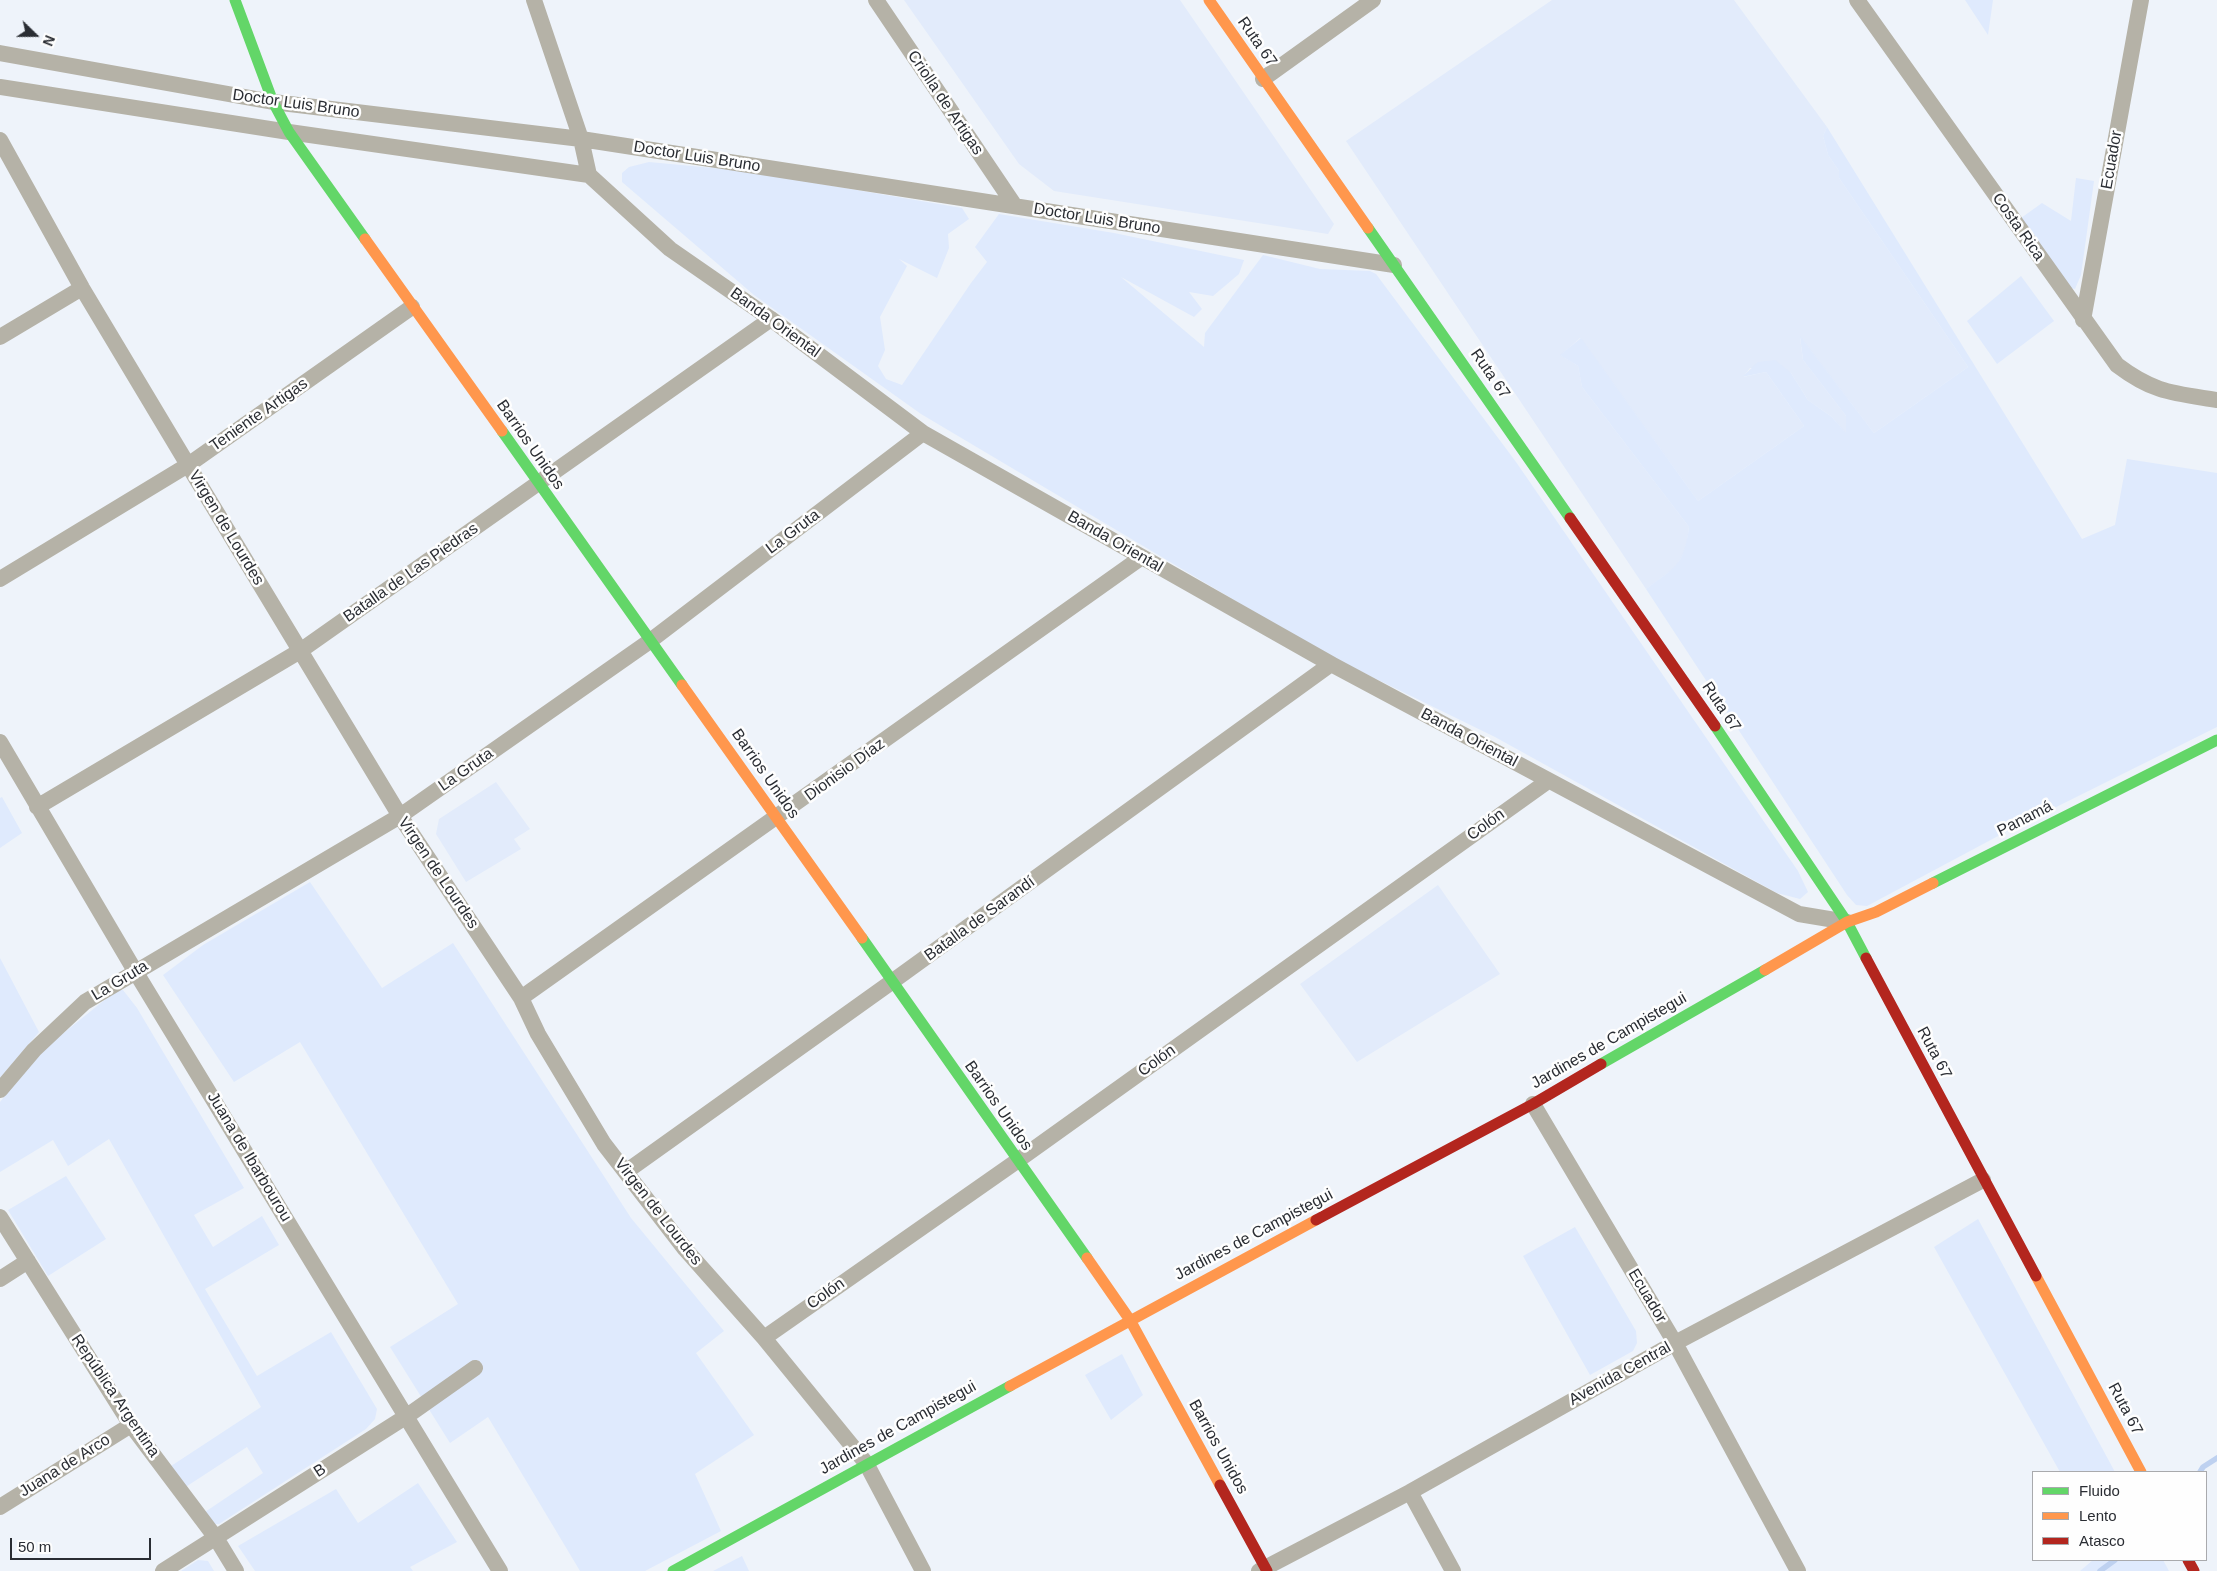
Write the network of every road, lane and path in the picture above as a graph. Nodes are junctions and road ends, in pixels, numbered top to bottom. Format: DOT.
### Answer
graph roads {
  1 [pos="235,0"];
  2 [pos="534,0"];
  3 [pos="876,0"];
  4 [pos="1208,0"];
  5 [pos="1373,0"];
  6 [pos="1857,0"];
  7 [pos="2141,0"];
  8 [pos="0,54"];
  9 [pos="1263,78"];
  10 [pos="0,87"];
  11 [pos="273,102"];
  12 [pos="289,132"];
  13 [pos="582,139"];
  14 [pos="0,140"];
  15 [pos="589,175"];
  16 [pos="1015,206"];
  17 [pos="1394,265"];
  18 [pos="82,288"];
  19 [pos="412,307"];
  20 [pos="771,318"];
  21 [pos="2083,320"];
  22 [pos="0,337"];
  23 [pos="2217,400"];
  24 [pos="923,433"];
  25 [pos="188,465"];
  26 [pos="538,484"];
  27 [pos="1142,557"];
  28 [pos="0,579"];
  29 [pos="650,641"];
  30 [pos="300,651"];
  31 [pos="1331,664"];
  32 [pos="2217,740"];
  33 [pos="0,742"];
  34 [pos="1548,781"];
  35 [pos="37,807"];
  36 [pos="400,816"];
  37 [pos="777,819"];
  38 [pos="1847,922"];
  39 [pos="136,971"];
  40 [pos="893,981"];
  41 [pos="521,998"];
  42 [pos="0,1090"];
  43 [pos="1533,1104"];
  44 [pos="1017,1161"];
  45 [pos="627,1171"];
  46 [pos="1983,1180"];
  47 [pos="0,1217"];
  48 [pos="28,1261"];
  49 [pos="0,1279"];
  50 [pos="1130,1320"];
  51 [pos="764,1338"];
  52 [pos="1675,1343"];
  53 [pos="475,1368"];
  54 [pos="407,1416"];
  55 [pos="130,1426"];
  56 [pos="866,1463"];
  57 [pos="2140,1471"];
  58 [pos="1410,1492"];
  59 [pos="0,1507"];
  60 [pos="216,1538"];
  61 [pos="1264,1570"];
  62 [pos="163,1571"];
  63 [pos="236,1571"];
  64 [pos="500,1571"];
  65 [pos="673,1571"];
  66 [pos="923,1571"];
  67 [pos="1453,1571"];
  68 [pos="1798,1571"];
  1 -- 11 [label="street, Barrios Unidos"];
  2 -- 13 [label="street"];
  3 -- 16 [label="street, Criolla de Artigas"];
  4 -- 9 [label="street, Ruta 67"];
  5 -- 9 [label="street"];
  6 -- 21 [label="street, Costa Rica"];
  7 -- 21 [label="street, Ecuador"];
  8 -- 11 [label="street, Doctor Luis Bruno"];
  9 -- 17 [label="street, Ruta 67"];
  10 -- 12 [label="street, Doctor Luis Bruno"];
  11 -- 12 [label="street, Barrios Unidos"];
  11 -- 13 [label="street, Doctor Luis Bruno"];
  12 -- 15 [label="street, Doctor Luis Bruno"];
  12 -- 19 [label="street, Barrios Unidos"];
  13 -- 15 [label="street"];
  13 -- 16 [label="street, Doctor Luis Bruno"];
  14 -- 18 [label="street, Virgen de Lourdes"];
  15 -- 20 [label="street, Banda Oriental"];
  16 -- 17 [label="street, Doctor Luis Bruno"];
  17 -- 38 [label="street, Ruta 67"];
  18 -- 22 [label="street"];
  18 -- 25 [label="street, Virgen de Lourdes"];
  19 -- 25 [label="street, Teniente Artigas"];
  19 -- 26 [label="street, Barrios Unidos"];
  20 -- 24 [label="street, Banda Oriental"];
  20 -- 26 [label="street, Batalla de Las Piedras"];
  21 -- 23 [label="street, Costa Rica"];
  24 -- 27 [label="street, Banda Oriental"];
  24 -- 29 [label="street, La Gruta"];
  25 -- 28 [label="street, Teniente Artigas"];
  25 -- 30 [label="street, Virgen de Lourdes"];
  26 -- 29 [label="street, Barrios Unidos"];
  26 -- 30 [label="street, Batalla de Las Piedras"];
  27 -- 31 [label="street, Banda Oriental"];
  27 -- 37 [label="street, Dionisio Díaz"];
  29 -- 36 [label="street, La Gruta"];
  29 -- 37 [label="street, Barrios Unidos"];
  30 -- 35 [label="street, Batalla de Las Piedras"];
  30 -- 36 [label="street, Virgen de Lourdes"];
  31 -- 34 [label="street, Banda Oriental"];
  31 -- 40 [label="street, Batalla de Sarandí"];
  32 -- 38 [label="street, Panamá"];
  33 -- 35 [label="street, Juana de Ibarbourou"];
  34 -- 38 [label="street, Banda Oriental"];
  34 -- 44 [label="street, Colón"];
  35 -- 39 [label="street, Juana de Ibarbourou"];
  36 -- 39 [label="street, La Gruta"];
  36 -- 41 [label="street, Virgen de Lourdes"];
  37 -- 40 [label="street, Barrios Unidos"];
  37 -- 41 [label="street, Dionisio Díaz"];
  38 -- 43 [label="street, Jardines de Campistegui"];
  38 -- 46 [label="street, Ruta 67"];
  39 -- 42 [label="street, La Gruta"];
  39 -- 54 [label="street, Juana de Ibarbourou"];
  40 -- 44 [label="street, Barrios Unidos"];
  40 -- 45 [label="street, Batalla de Sarandí"];
  41 -- 45 [label="street, Virgen de Lourdes"];
  43 -- 50 [label="street, Jardines de Campistegui"];
  43 -- 52 [label="street, Ecuador"];
  44 -- 50 [label="street, Barrios Unidos"];
  44 -- 51 [label="street, Colón"];
  45 -- 51 [label="street, Virgen de Lourdes"];
  46 -- 52 [label="street, Avenida Central"];
  46 -- 57 [label="street, Ruta 67"];
  47 -- 48 [label="street, República Argentina"];
  48 -- 49 [label="street"];
  48 -- 55 [label="street, República Argentina"];
  50 -- 56 [label="street, Jardines de Campistegui"];
  50 -- 61 [label="street, Barrios Unidos"];
  51 -- 56 [label="street, Virgen de Lourdes"];
  52 -- 58 [label="street, Avenida Central"];
  52 -- 68 [label="street, Ecuador"];
  53 -- 54 [label="street, B"];
  54 -- 60 [label="street, B"];
  54 -- 64 [label="street, Juana de Ibarbourou"];
  55 -- 59 [label="street, Juana de Arco"];
  55 -- 60 [label="street, República Argentina"];
  56 -- 65 [label="street, Jardines de Campistegui"];
  56 -- 66 [label="street, Virgen de Lourdes"];
  58 -- 61 [label="street, Avenida Central"];
  58 -- 67 [label="street"];
  60 -- 62 [label="street, B"];
  60 -- 63 [label="street, República Argentina"];
}
